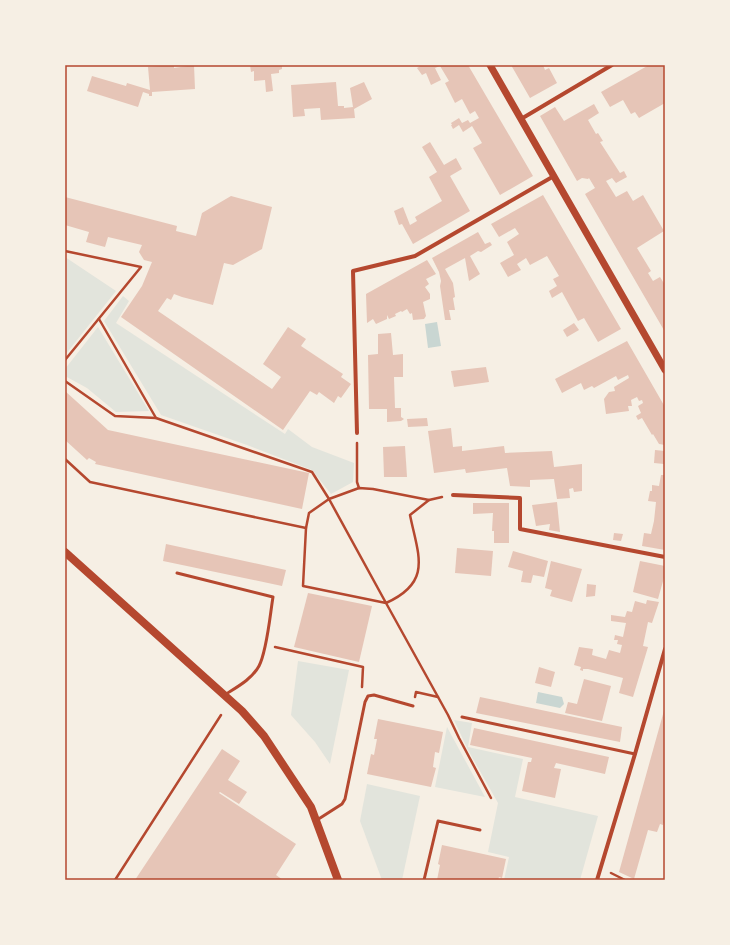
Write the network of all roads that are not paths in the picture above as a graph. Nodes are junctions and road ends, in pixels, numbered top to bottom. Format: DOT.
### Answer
graph roads {
  1 [pos="490,65"];
  2 [pos="612,65"];
  3 [pos="521,120"];
  4 [pos="554,176"];
  5 [pos="665,370"];
  6 [pos="356,433"];
  7 [pos="454,495"];
  8 [pos="65,552"];
  9 [pos="665,557"];
  10 [pos="177,573"];
  11 [pos="665,648"];
  12 [pos="225,695"];
  13 [pos="413,706"];
  14 [pos="462,717"];
  15 [pos="635,754"];
  16 [pos="317,820"];
  17 [pos="480,830"];
  18 [pos="338,880"];
  19 [pos="424,880"];
  20 [pos="597,880"];
  1 -- 3 [label="street"];
  2 -- 3 [label="street"];
  3 -- 4 [label="street"];
  4 -- 5 [label="street"];
  4 -- 6 [label="street"];
  7 -- 9 [label="street"];
  8 -- 12 [label="main road"];
  10 -- 12 [label="lane"];
  11 -- 15 [label="street"];
  12 -- 16 [label="main road"];
  13 -- 16 [label="lane"];
  14 -- 15 [label="lane"];
  15 -- 20 [label="street"];
  16 -- 18 [label="main road"];
  17 -- 19 [label="lane"];
}
